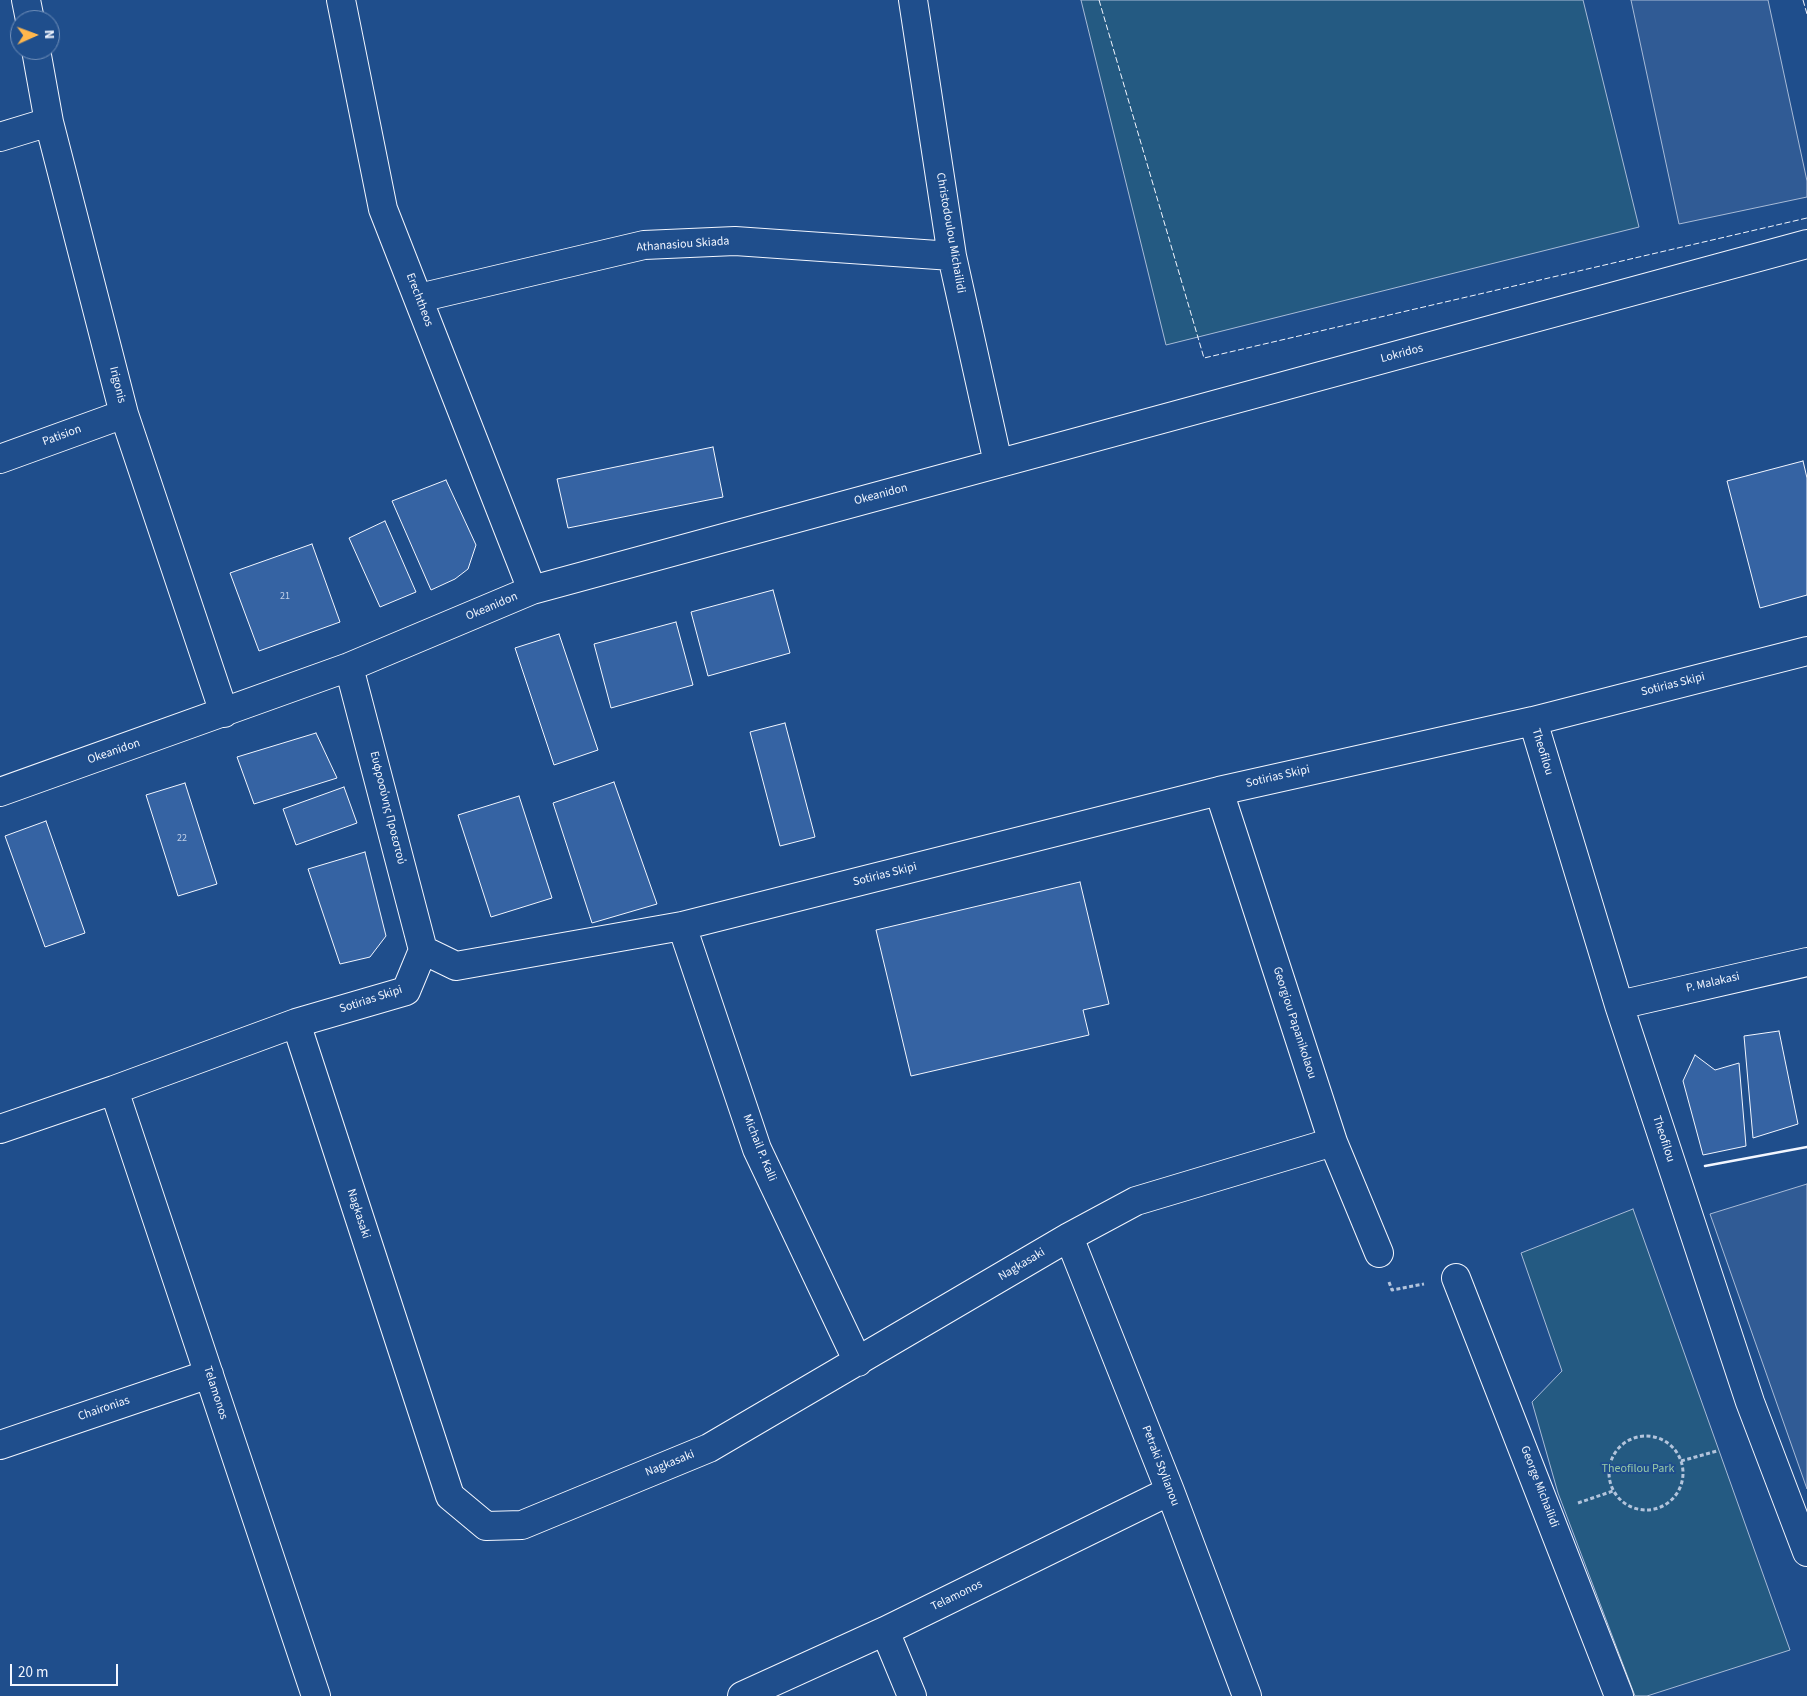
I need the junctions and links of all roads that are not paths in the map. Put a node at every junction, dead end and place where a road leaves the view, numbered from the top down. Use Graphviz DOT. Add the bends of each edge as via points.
graph roads {
  1 [pos="341,0"];
  2 [pos="913,0"];
  3 [pos="38,60"];
  4 [pos="49,122"];
  5 [pos="0,137"];
  6 [pos="1807,244"];
  7 [pos="952,256"];
  8 [pos="418,298"];
  9 [pos="124,414"];
  10 [pos="0,459"];
  11 [pos="998,463"];
  12 [pos="532,590"];
  13 [pos="1807,651"];
  14 [pos="349,667"];
  15 [pos="224,713"];
  16 [pos="1533,721"];
  17 [pos="1219,791"];
  18 [pos="0,792"];
  19 [pos="682,926"];
  20 [pos="423,950"];
  21 [pos="1807,962"];
  22 [pos="1619,1005"];
  23 [pos="296,1023"];
  24 [pos="114,1090"];
  25 [pos="0,1129"];
  26 [pos="1333,1142"];
  27 [pos="1069,1237"];
  28 [pos="1379,1253"];
  29 [pos="1456,1278"];
  30 [pos="858,1362"];
  31 [pos="209,1374"];
  32 [pos="0,1445"];
  33 [pos="1170,1491"];
  34 [pos="1807,1552"];
  35 [pos="885,1631"];
  36 [pos="316,1696"];
  37 [pos="742,1696"];
  38 [pos="912,1696"];
  39 [pos="1247,1696"];
  40 [pos="1619,1696"];
  1 -- 8 [label="street, Erechtheos" via="383,209"];
  2 -- 7 [label="street, Christodoulou Michailidi"];
  3 -- 4 [label="street, Irigonis"];
  4 -- 5 [label="street"];
  4 -- 9 [label="street, Irigonis"];
  6 -- 11 [label="street, Lokridos"];
  7 -- 8 [label="street, Athanasiou Skiada" via="735,241 644,245"];
  7 -- 11 [label="street, Christodoulou Michailidi"];
  8 -- 12 [label="street, Erechtheos"];
  9 -- 10 [label="street, Patision"];
  9 -- 15 [label="street, Irigonis"];
  11 -- 12 [label="street, Okeanidon"];
  12 -- 14 [label="street, Okeanidon"];
  13 -- 16 [label="street, Sotirias Skipi"];
  14 -- 15 [label="street, Okeanidon"];
  14 -- 20 [label="street, Ευφροσύνης Προεστού"];
  15 -- 18 [label="street, Okeanidon"];
  16 -- 17 [label="street, Sotirias Skipi"];
  16 -- 22 [label="street, Theofilou"];
  17 -- 19 [label="street, Sotirias Skipi"];
  17 -- 26 [label="street, Georgiou Papanikolaou"];
  19 -- 20 [label="street, Sotirias Skipi" via="456,966"];
  19 -- 30 [label="street, Michail P. Kalli" via="757,1149"];
  20 -- 23 [label="street, Sotirias Skipi" via="406,991"];
  21 -- 22 [label="street, P. Malakasi"];
  22 -- 34 [label="street, Theofilou" via="1750,1402"];
  23 -- 24 [label="street, Sotirias Skipi"];
  23 -- 30 [label="street, Nagkasaki" via="450,1496 486,1526 522,1525 709,1448"];
  24 -- 25 [label="street, Sotirias Skipi"];
  24 -- 31 [label="street, Telamonos"];
  26 -- 27 [label="street, Nagkasaki" via="1136,1201"];
  26 -- 28 [label="street, Georgiou Papanikolaou"];
  27 -- 30 [label="street, Nagkasaki"];
  27 -- 33 [label="street, Petraki Stylianou"];
  29 -- 40 [label="street, George Michailidi"];
  31 -- 32 [label="street, Chaironias"];
  31 -- 36 [label="street, Telamonos"];
  33 -- 35 [label="street, Telamonos"];
  33 -- 39 [label="street, Petraki Stylianou"];
  35 -- 37 [label="street, Telamonos"];
  35 -- 38 [label="street"];
}
